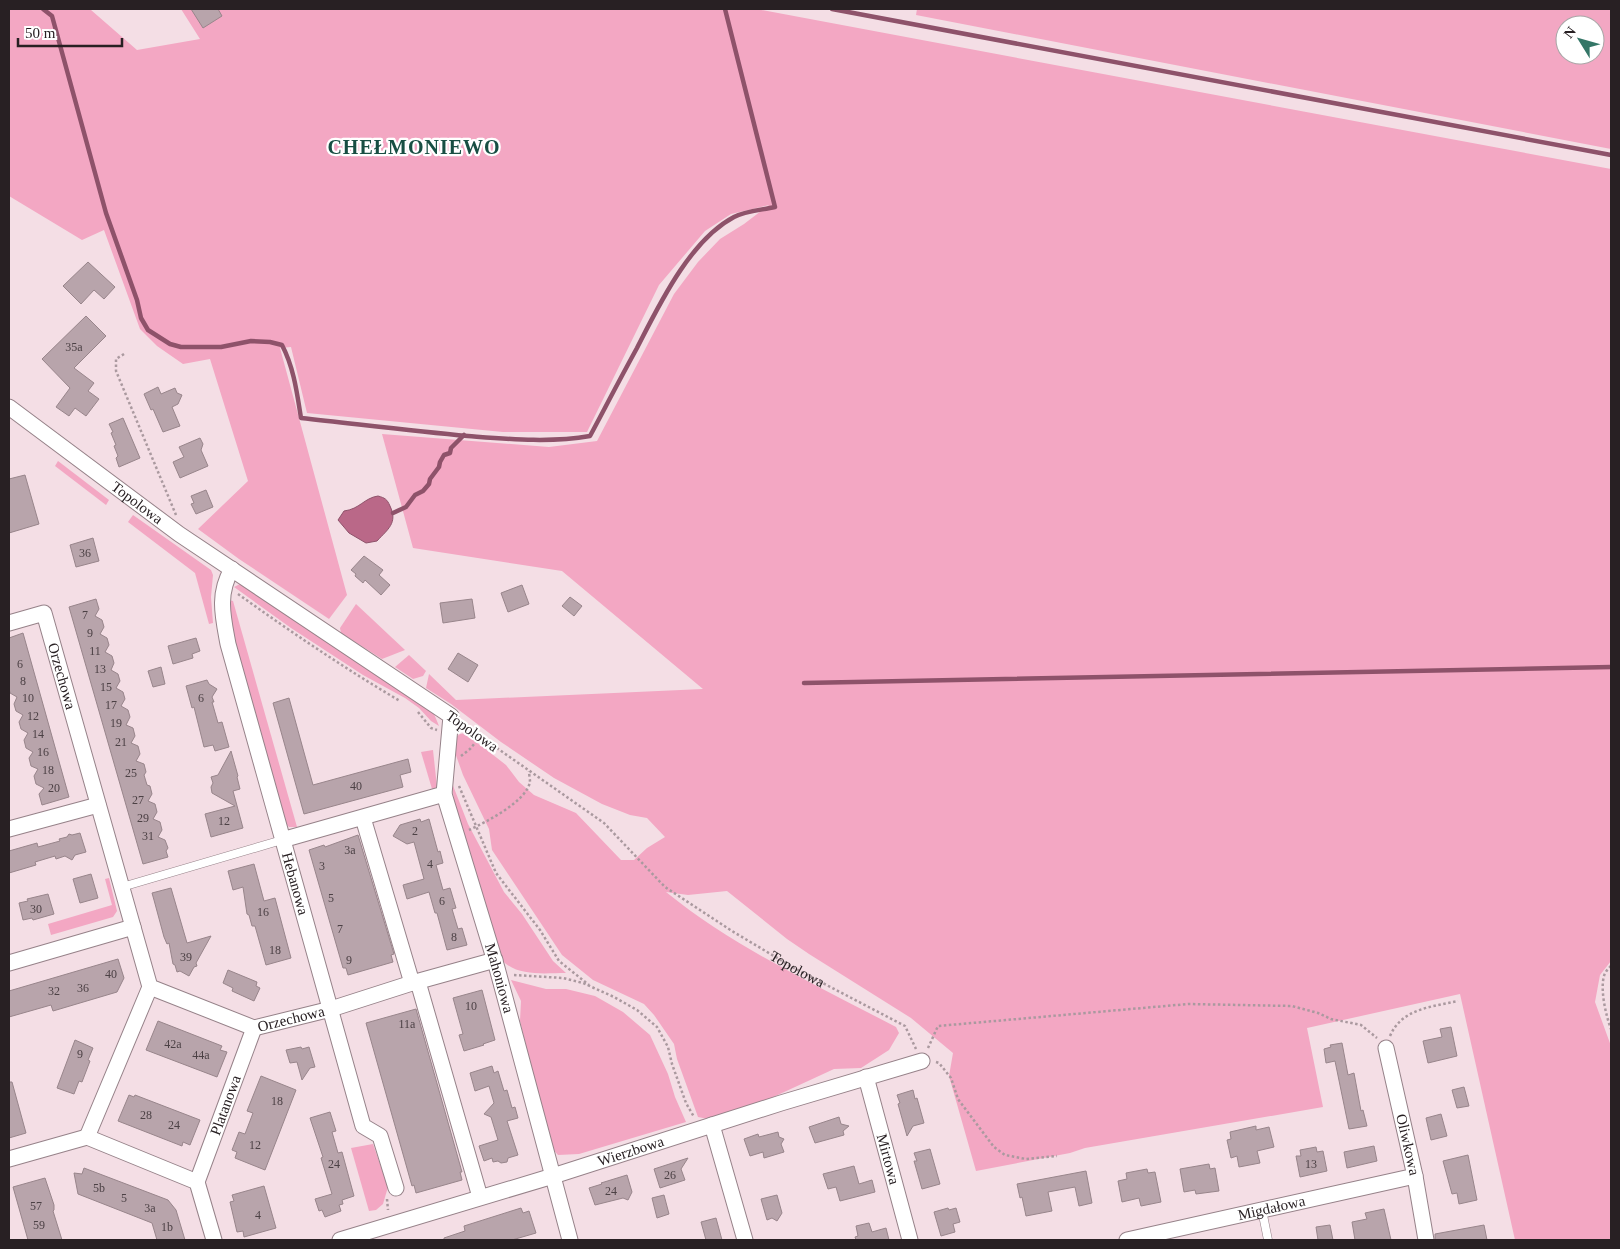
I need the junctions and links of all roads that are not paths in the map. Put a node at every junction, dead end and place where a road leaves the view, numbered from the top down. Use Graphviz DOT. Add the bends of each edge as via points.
graph roads {
  1 [pos="9,406"];
  2 [pos="232,569"];
  3 [pos="9,623"];
  4 [pos="451,716"];
  5 [pos="444,794"];
  6 [pos="98,805"];
  7 [pos="363,818"];
  8 [pos="9,829"];
  9 [pos="282,840"];
  10 [pos="122,887"];
  11 [pos="133,927"];
  12 [pos="9,964"];
  13 [pos="496,964"];
  14 [pos="415,983"];
  15 [pos="150,987"];
  16 [pos="331,1009"];
  17 [pos="254,1028"];
  18 [pos="1386,1048"];
  19 [pos="922,1061"];
  20 [pos="866,1077"];
  21 [pos="705,1127"];
  22 [pos="87,1136"];
  23 [pos="9,1159"];
  24 [pos="552,1176"];
  25 [pos="1415,1176"];
  26 [pos="197,1182"];
  27 [pos="396,1188"];
  28 [pos="480,1197"];
  29 [pos="1262,1210"];
  30 [pos="214,1240"];
  31 [pos="340,1240"];
  32 [pos="570,1240"];
  33 [pos="745,1240"];
  34 [pos="910,1240"];
  35 [pos="1127,1240"];
  36 [pos="1268,1240"];
  37 [pos="1426,1240"];
  1 -- 2 [label="street, Topolowa" via="179,534"];
  2 -- 4 [label="street, Topolowa"];
  2 -- 9 [label="street, Hebanowa" via="224,585 222,609 228,644"];
  3 -- 6 [label="street, Orzechowa" via="44,613"];
  4 -- 5 [label="street, Mahoniowa"];
  5 -- 7 [label="street"];
  5 -- 13 [label="street, Mahoniowa"];
  6 -- 8 [label="street"];
  6 -- 10 [label="street, Orzechowa"];
  7 -- 9 [label="street"];
  7 -- 14 [label="street"];
  9 -- 10 [label="lane"];
  9 -- 16 [label="street, Hebanowa"];
  10 -- 11 [label="street, Orzechowa"];
  11 -- 12 [label="street"];
  11 -- 15 [label="street, Orzechowa"];
  13 -- 14 [label="street, Orzechowa"];
  13 -- 24 [label="street, Mahoniowa"];
  14 -- 16 [label="street, Orzechowa"];
  14 -- 28 [label="street"];
  15 -- 17 [label="street, Orzechowa"];
  15 -- 22 [label="street"];
  16 -- 17 [label="street, Orzechowa"];
  16 -- 27 [label="street, Hebanowa" via="363,1126 380,1136"];
  17 -- 26 [label="street, Platanowa"];
  18 -- 25 [label="street, Oliwkowa"];
  19 -- 20 [label="street, Wierzbowa"];
  20 -- 21 [label="street, Wierzbowa"];
  20 -- 34 [label="street, Mirtowa"];
  21 -- 24 [label="street, Wierzbowa"];
  21 -- 33 [label="street"];
  22 -- 23 [label="street"];
  22 -- 26 [label="street"];
  24 -- 28 [label="street, Wierzbowa"];
  24 -- 32 [label="street, Mahoniowa"];
  25 -- 29 [label="street, Migdałowa"];
  25 -- 37 [label="street, Oliwkowa"];
  26 -- 30 [label="street"];
  28 -- 31 [label="street, Wierzbowa"];
  29 -- 35 [label="street, Migdałowa"];
  29 -- 36 [label="lane"];
}
